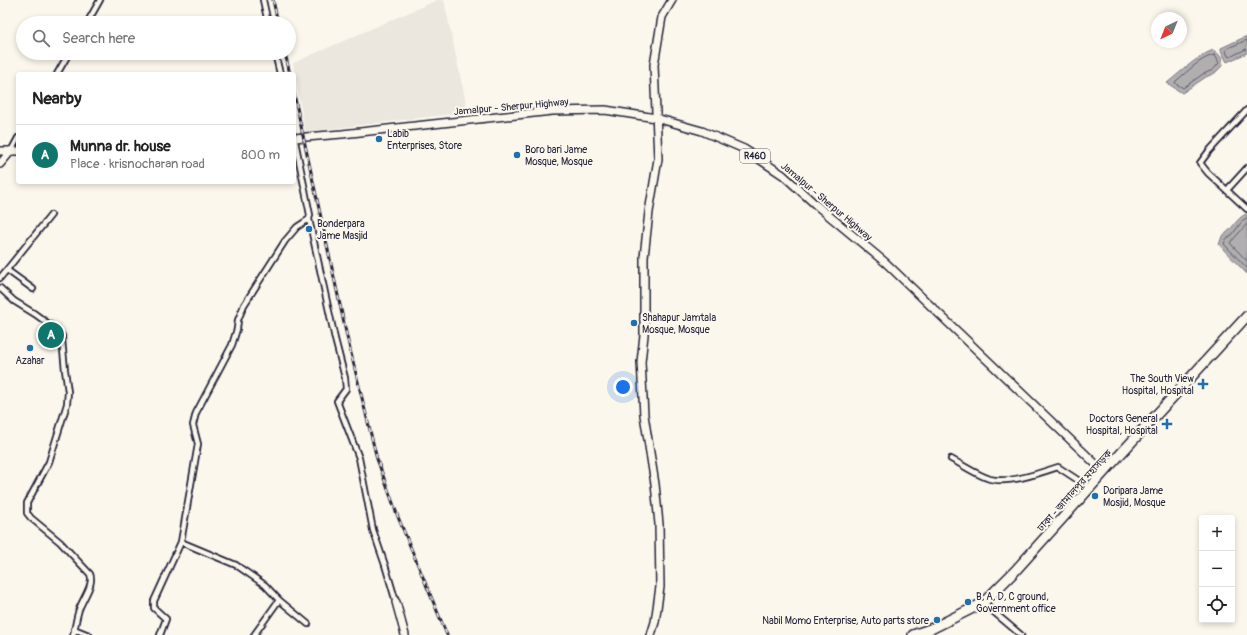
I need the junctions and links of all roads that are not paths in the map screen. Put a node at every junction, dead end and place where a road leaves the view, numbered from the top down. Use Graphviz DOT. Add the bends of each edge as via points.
graph roads {
  1 [pos="100,0"];
  2 [pos="263,0"];
  3 [pos="672,0"];
  4 [pos="91,16"];
  5 [pos="266,16"];
  6 [pos="65,60"];
  7 [pos="277,60"];
  8 [pos="58,72"];
  9 [pos="280,72"];
  10 [pos="1247,110"];
  11 [pos="656,118"];
  12 [pos="296,138"];
  13 [pos="296,148"];
  14 [pos="0,151"];
  15 [pos="14,151"];
  16 [pos="0,164"];
  17 [pos="1247,168"];
  18 [pos="1227,190"];
  19 [pos="1247,209"];
  20 [pos="51,215"];
  21 [pos="309,219"];
  22 [pos="7,270"];
  23 [pos="0,278"];
  24 [pos="0,288"];
  25 [pos="33,289"];
  26 [pos="1247,316"];
  27 [pos="951,458"];
  28 [pos="1104,472"];
  29 [pos="1090,488"];
  30 [pos="181,542"];
  31 [pos="279,600"];
  32 [pos="396,602"];
  33 [pos="983,603"];
  34 [pos="308,624"];
  35 [pos="74,629"];
  36 [pos="73,635"];
  37 [pos="89,635"];
  38 [pos="160,635"];
  39 [pos="254,635"];
  40 [pos="405,635"];
  41 [pos="651,635"];
  42 [pos="913,635"];
  43 [pos="1021,635"];
  1 -- 4 [label="street"];
  2 -- 5 [label="street"];
  3 -- 11 [label="main road" via="662,17 654,65"];
  6 -- 8 [label="street"];
  7 -- 9 [label="street"];
  10 -- 18 [label="street" via="1200,163"];
  11 -- 12 [label="main road, Jamalpur - Sherpur Highway / R460" via="605,110 552,111"];
  11 -- 28 [label="main road, Jamalpur - Sherpur Highway / R460" via="702,131 744,149 783,175 886,263"];
  11 -- 41 [label="main road" via="658,159 644,257 644,335 641,362 644,415 659,524 660,587"];
  13 -- 21 [label="street"];
  14 -- 15 [label="main road"];
  15 -- 16 [label="main road"];
  17 -- 18 [label="street"];
  18 -- 19 [label="street"];
  20 -- 22 [label="street"];
  21 -- 30 [label="street" via="297,227 285,241 244,305 232,345 196,413 193,425 198,444"];
  21 -- 32 [label="street" via="345,378 346,389 337,401 359,458 373,530"];
  22 -- 23 [label="street"];
  22 -- 25 [label="street"];
  24 -- 35 [label="street" via="14,302 35,314 62,336 67,404 49,462 27,503 27,513 60,542 92,578"];
  26 -- 28 [label="highway, ঢাকা - জামালপুর মহাসড়ক"];
  27 -- 29 [label="street" via="991,479 1018,479 1058,467"];
  28 -- 29 [label="highway, ঢাকা - জামালপুর মহাসড়ক"];
  29 -- 33 [label="highway, ঢাকা - জামালপুর মহাসড়ক"];
  30 -- 31 [label="street" via="236,565 265,585"];
  30 -- 38 [label="street" via="154,601 154,608 166,619"];
  31 -- 34 [label="street"];
  31 -- 39 [label="street"];
  32 -- 40 [label="main road"];
  33 -- 42 [label="highway, ঢাকা - জামালপুর মহাসড়ক"];
  33 -- 43 [label="street"];
  35 -- 36 [label="street"];
  35 -- 37 [label="street"];
}
